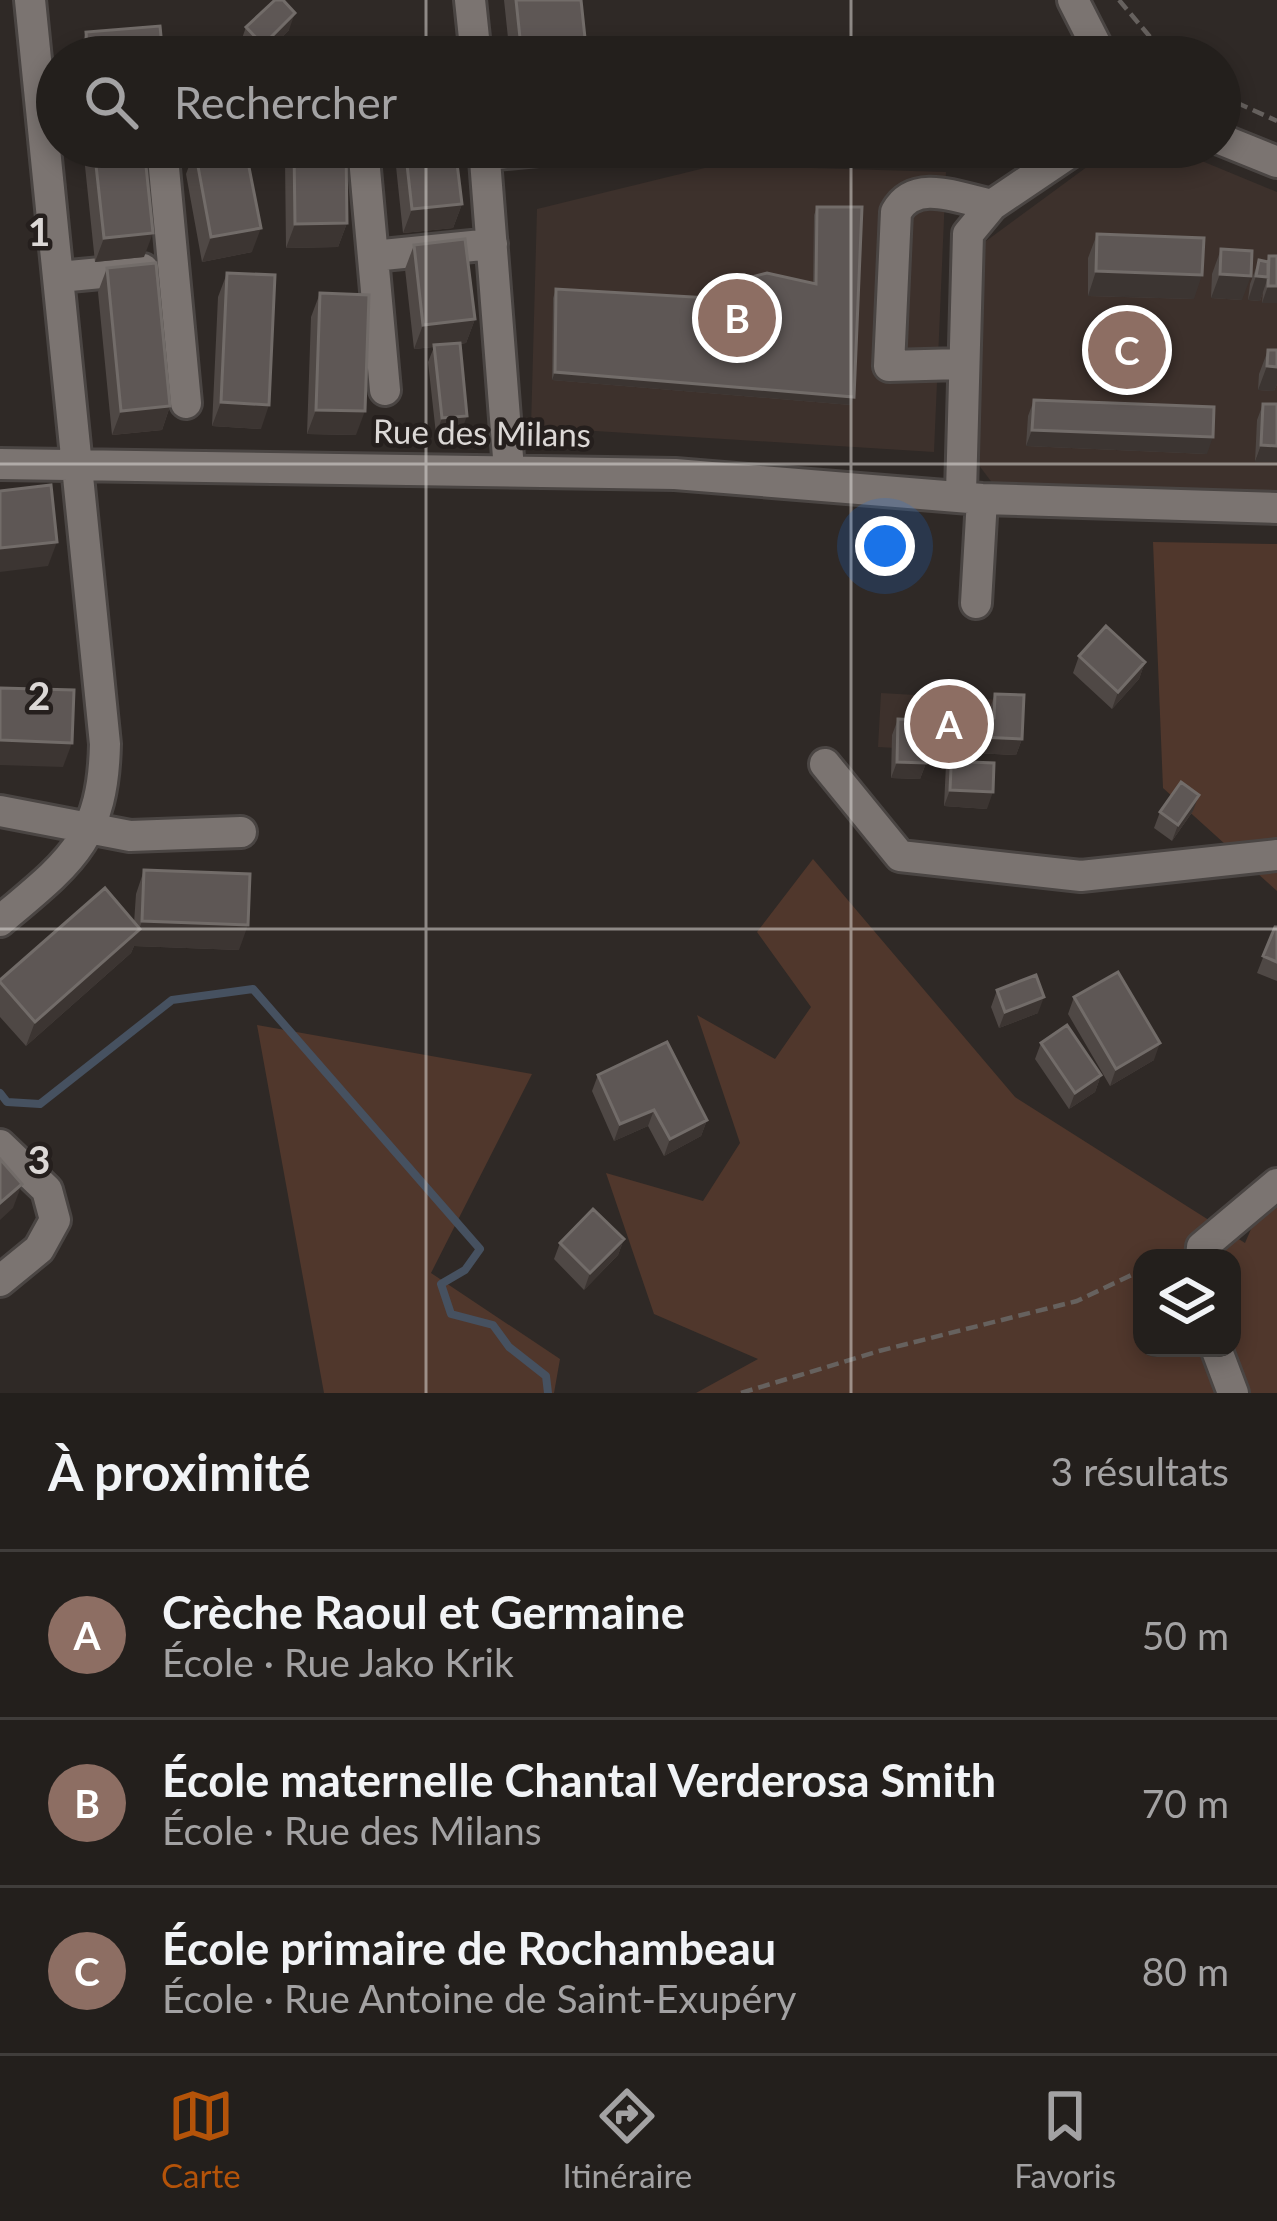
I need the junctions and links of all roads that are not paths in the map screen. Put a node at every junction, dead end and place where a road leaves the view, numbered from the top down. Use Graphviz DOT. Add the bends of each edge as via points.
graph roads {
  1 [pos="30,0"];
  2 [pos="470,0"];
  3 [pos="1073,0"];
  4 [pos="474,36"];
  5 [pos="1091,36"];
  6 [pos="36,58"];
  7 [pos="1241,147"];
  8 [pos="1277,162"];
  9 [pos="48,168"];
  10 [pos="163,168"];
  11 [pos="365,168"];
  12 [pos="485,168"];
  13 [pos="1047,168"];
  14 [pos="992,205"];
  15 [pos="492,244"];
  16 [pos="373,256"];
  17 [pos="173,266"];
  18 [pos="59,278"];
  19 [pos="962,364"];
  20 [pos="386,390"];
  21 [pos="186,403"];
  22 [pos="0,464"];
  23 [pos="76,465"];
  24 [pos="509,470"];
  25 [pos="972,496"];
  26 [pos="1277,508"];
  27 [pos="976,603"];
  28 [pos="825,764"];
  29 [pos="0,811"];
  30 [pos="92,832"];
  31 [pos="241,832"];
  32 [pos="1277,855"];
  33 [pos="0,921"];
  34 [pos="0,1145"];
  35 [pos="1277,1184"];
  36 [pos="1204,1249"];
  37 [pos="0,1281"];
  38 [pos="1219,1357"];
  39 [pos="1232,1393"];
  1 -- 6 [label="street"];
  2 -- 4 [label="street"];
  3 -- 5 [label="street"];
  7 -- 8 [label="street"];
  9 -- 18 [label="street"];
  10 -- 17 [label="street"];
  11 -- 16 [label="street"];
  12 -- 15 [label="street"];
  13 -- 14 [label="street"];
  14 -- 19 [label="street" via="968,234"];
  14 -- 19 [label="street" via="928,191 896,212 889,366"];
  15 -- 16 [label="street"];
  15 -- 24 [label="street"];
  16 -- 20 [label="street"];
  17 -- 18 [label="street"];
  17 -- 21 [label="street"];
  18 -- 23 [label="street"];
  19 -- 25 [label="street"];
  22 -- 23 [label="street, Rue des Milans"];
  23 -- 24 [label="street, Rue des Milans"];
  23 -- 30 [label="street" via="105,744 104,793"];
  24 -- 25 [label="street, Rue des Milans"];
  25 -- 26 [label="street, Rue des Milans"];
  25 -- 27 [label="street"];
  28 -- 32 [label="street" via="900,856 1081,876"];
  29 -- 30 [label="street"];
  30 -- 31 [label="street"];
  30 -- 33 [label="street" via="66,866"];
  34 -- 37 [label="street" via="47,1190 55,1220 39,1249"];
  35 -- 36 [label="street"];
  38 -- 39 [label="street"];
}
